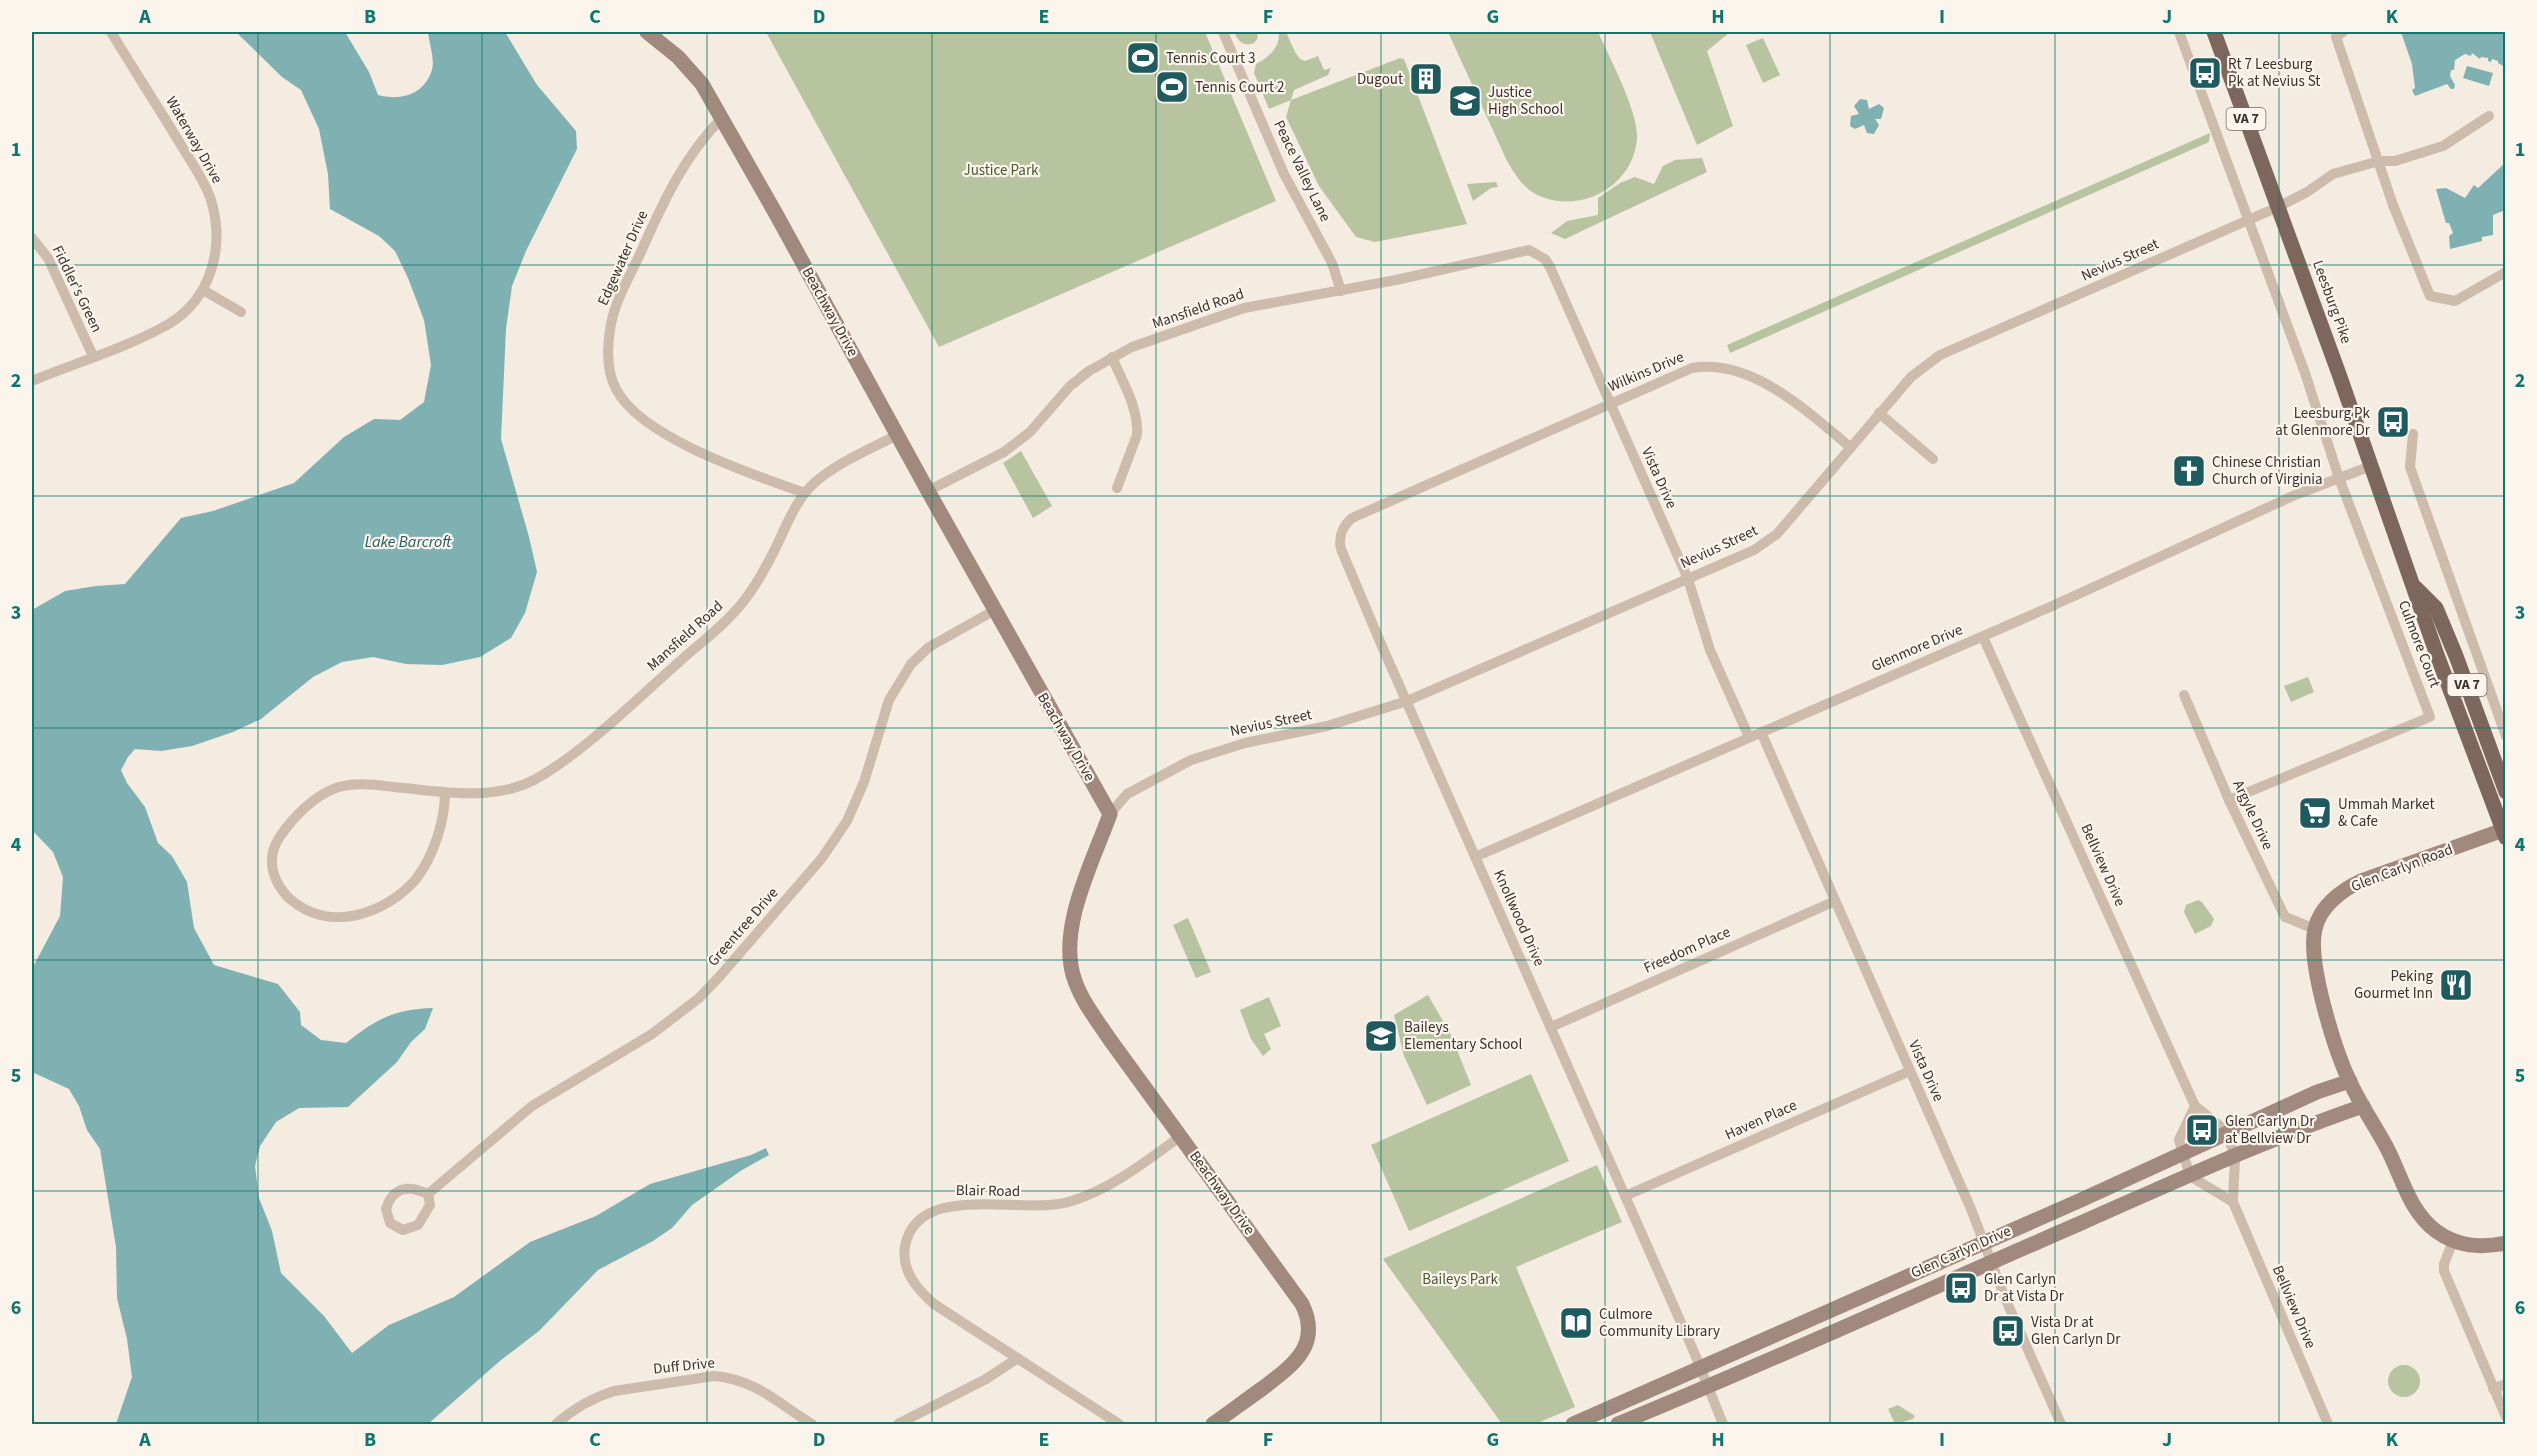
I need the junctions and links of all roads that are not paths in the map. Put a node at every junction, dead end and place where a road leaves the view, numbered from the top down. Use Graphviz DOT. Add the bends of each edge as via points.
graph roads {
  1 [pos="111,32"];
  2 [pos="647,32"];
  3 [pos="1223,32"];
  4 [pos="2179,32"];
  5 [pos="2214,32"];
  6 [pos="2343,32"];
  7 [pos="2489,116"];
  8 [pos="722,118"];
  9 [pos="2379,161"];
  10 [pos="2278,207"];
  11 [pos="2249,220"];
  12 [pos="32,238"];
  13 [pos="1521,250"];
  14 [pos="2505,272"];
  15 [pos="203,290"];
  16 [pos="1341,291"];
  17 [pos="241,312"];
  18 [pos="93,356"];
  19 [pos="1112,357"];
  20 [pos="32,381"];
  21 [pos="1610,404"];
  22 [pos="1879,413"];
  23 [pos="2413,434"];
  24 [pos="897,435"];
  25 [pos="1850,447"];
  26 [pos="1933,459"];
  27 [pos="2371,466"];
  28 [pos="1444,477"];
  29 [pos="2339,478"];
  30 [pos="1117,488"];
  31 [pos="928,491"];
  32 [pos="805,493"];
  33 [pos="1688,579"];
  34 [pos="2414,586"];
  35 [pos="995,610"];
  36 [pos="1983,637"];
  37 [pos="2184,695"];
  38 [pos="1407,700"];
  39 [pos="1761,732"];
  40 [pos="2505,736"];
  41 [pos="1749,737"];
  42 [pos="445,792"];
  43 [pos="2505,792"];
  44 [pos="2229,800"];
  45 [pos="1110,814"];
  46 [pos="2505,833"];
  47 [pos="1476,857"];
  48 [pos="1835,901"];
  49 [pos="2315,929"];
  50 [pos="1551,1027"];
  51 [pos="1910,1071"];
  52 [pos="2350,1081"];
  53 [pos="2195,1106"];
  54 [pos="2363,1106"];
  55 [pos="2227,1132"];
  56 [pos="1180,1136"];
  57 [pos="2182,1153"];
  58 [pos="2235,1158"];
  59 [pos="2190,1176"];
  60 [pos="428,1194"];
  61 [pos="1625,1197"];
  62 [pos="2233,1202"];
  63 [pos="1983,1241"];
  64 [pos="2453,1241"];
  65 [pos="2505,1243"];
  66 [pos="1992,1262"];
  67 [pos="1018,1359"];
  68 [pos="1701,1367"];
  69 [pos="2505,1384"];
  70 [pos="1708,1388"];
  71 [pos="2493,1389"];
  72 [pos="2505,1417"];
  73 [pos="556,1425"];
  74 [pos="812,1425"];
  75 [pos="898,1425"];
  76 [pos="1119,1425"];
  77 [pos="1213,1425"];
  78 [pos="1573,1425"];
  79 [pos="1618,1425"];
  80 [pos="1724,1425"];
  81 [pos="2061,1425"];
  82 [pos="2328,1425"];
  1 -- 15 [label="street, Waterway Drive" via="209,195 216,254"];
  2 -- 8 [label="street, Beachway Drive" via="692,71"];
  3 -- 16 [label="street, Peace Valley Lane" via="1284,174 1332,263"];
  4 -- 11 [label="street"];
  5 -- 10 [label="main road, Leesburg Pike / VA 7"];
  6 -- 9 [label="street" via="2336,37"];
  7 -- 9 [label="street, Nevius Street" via="2443,146 2395,161"];
  8 -- 24 [label="street, Beachway Drive"];
  8 -- 32 [label="street, Edgewater Drive" via="684,164 625,287 610,328 611,374 623,400 653,427 758,477"];
  9 -- 10 [label="street, Nevius Street" via="2333,174"];
  9 -- 14 [label="street" via="2430,296 2455,300"];
  10 -- 11 [label="street, Nevius Street"];
  10 -- 27 [label="main road, Leesburg Pike / VA 7"];
  11 -- 22 [label="street, Nevius Street" via="1940,355 1911,376"];
  11 -- 29 [label="street"];
  12 -- 18 [label="street, Fiddler's Green" via="48,258"];
  13 -- 16 [label="street, Mansfield Road"];
  13 -- 21 [label="street, Vista Drive" via="1537,252 1550,267"];
  15 -- 17 [label="street"];
  15 -- 18 [label="street, Waterway Drive" via="167,324"];
  16 -- 19 [label="street, Mansfield Road" via="1244,308"];
  18 -- 20 [label="street, Waterway Drive"];
  19 -- 30 [label="street" via="1138,426"];
  19 -- 31 [label="street, Mansfield Road" via="1070,386 1020,440"];
  21 -- 25 [label="street, Wilkins Drive" via="1692,368 1719,367 1739,372 1788,396"];
  21 -- 28 [label="street, Wilkins Drive"];
  21 -- 33 [label="street, Vista Drive"];
  22 -- 25 [label="street, Nevius Street"];
  22 -- 26 [label="street"];
  23 -- 40 [label="street" via="2410,467"];
  24 -- 31 [label="street, Beachway Drive"];
  24 -- 32 [label="street, Mansfield Road" via="823,476"];
  25 -- 33 [label="street, Nevius Street" via="1777,534 1754,550"];
  27 -- 29 [label="street, Glenmore Drive"];
  27 -- 34 [label="main road, Leesburg Pike / VA 7"];
  28 -- 38 [label="street, Knollwood Drive" via="1352,518 1340,535 1341,549"];
  29 -- 36 [label="street, Glenmore Drive"];
  29 -- 44 [label="street, Culmore Court" via="2430,717"];
  31 -- 35 [label="street, Beachway Drive"];
  32 -- 42 [label="street, Mansfield Road" via="740,606 569,757 530,782 473,794"];
  33 -- 38 [label="street, Nevius Street"];
  33 -- 41 [label="street, Vista Drive" via="1710,650"];
  34 -- 43 [label="main road, Leesburg Pike / VA 7" via="2436,608"];
  34 -- 46 [label="main road, Leesburg Pike / VA 7"];
  35 -- 45 [label="street, Beachway Drive"];
  35 -- 60 [label="street, Greentree Drive" via="929,647 911,664 889,700 864,782 847,821 822,858 699,998 652,1034 532,1106"];
  36 -- 39 [label="street, Glenmore Drive"];
  36 -- 53 [label="street, Bellview Drive"];
  37 -- 44 [label="street, Argyle Drive"];
  38 -- 45 [label="street, Nevius Street" via="1327,726 1191,760 1127,794"];
  38 -- 47 [label="street, Knollwood Drive"];
  39 -- 41 [label="street, Glenmore Drive"];
  39 -- 48 [label="street, Vista Drive"];
  41 -- 47 [label="street, Glenmore Drive"];
  42 -- 42 [label="street, Mansfield Road" via="365,784 342,786 322,794 298,813 274,849 271,863 284,893 299,907 320,916 345,917 373,911 398,897 417,877 438,832 445,812"];
  44 -- 49 [label="street, Argyle Drive" via="2285,917"];
  45 -- 56 [label="street, Beachway Drive" via="1075,912 1071,967 1089,1009"];
  46 -- 49 [label="street, Glen Carlyn Road" via="2361,880 2334,898"];
  47 -- 50 [label="street, Knollwood Drive"];
  48 -- 50 [label="street, Freedom Place"];
  48 -- 51 [label="street, Vista Drive"];
  49 -- 52 [label="street" via="2315,972"];
  50 -- 61 [label="street, Knollwood Drive"];
  51 -- 61 [label="street, Haven Place"];
  51 -- 63 [label="street, Vista Drive"];
  52 -- 54 [label="street"];
  52 -- 55 [label="street, Glen Carlyn Drive"];
  53 -- 55 [label="street, Bellview Drive"];
  53 -- 57 [label="street" via="2180,1140"];
  54 -- 58 [label="street, Glen Carlyn Drive" via="2313,1123"];
  54 -- 64 [label="street" via="2417,1212"];
  55 -- 57 [label="street, Glen Carlyn Drive"];
  55 -- 58 [label="street, Bellview Drive"];
  56 -- 67 [label="street, Blair Road" via="1107,1187 1071,1202 1038,1207 953,1205 928,1214 910,1232 904,1259 922,1293"];
  56 -- 77 [label="street, Beachway Drive" via="1302,1304 1308,1324 1305,1346 1292,1366"];
  57 -- 59 [label="street"];
  57 -- 63 [label="street, Glen Carlyn Drive"];
  58 -- 59 [label="street, Glen Carlyn Drive"];
  58 -- 62 [label="street, Bellview Drive"];
  59 -- 62 [label="street"];
  59 -- 66 [label="street, Glen Carlyn Drive"];
  60 -- 60 [label="street" via="414,1188 398,1191 386,1209 390,1223 403,1230 418,1225 429,1205"];
  61 -- 68 [label="street, Knollwood Drive"];
  62 -- 82 [label="street, Bellview Drive"];
  63 -- 66 [label="street, Vista Drive"];
  63 -- 68 [label="street, Glen Carlyn Drive"];
  64 -- 65 [label="street" via="2479,1246"];
  64 -- 71 [label="street" via="2444,1271"];
  66 -- 70 [label="street, Glen Carlyn Drive"];
  66 -- 81 [label="street, Vista Drive"];
  67 -- 75 [label="street"];
  67 -- 76 [label="street, Blair Road"];
  68 -- 70 [label="street, Knollwood Drive"];
  68 -- 78 [label="street, Glen Carlyn Drive"];
  69 -- 71 [label="street"];
  70 -- 79 [label="street, Glen Carlyn Drive"];
  70 -- 80 [label="street, Knollwood Drive"];
  71 -- 72 [label="street"];
  73 -- 74 [label="street, Duff Drive" via="583,1405 614,1390 714,1376 754,1385"];
}
